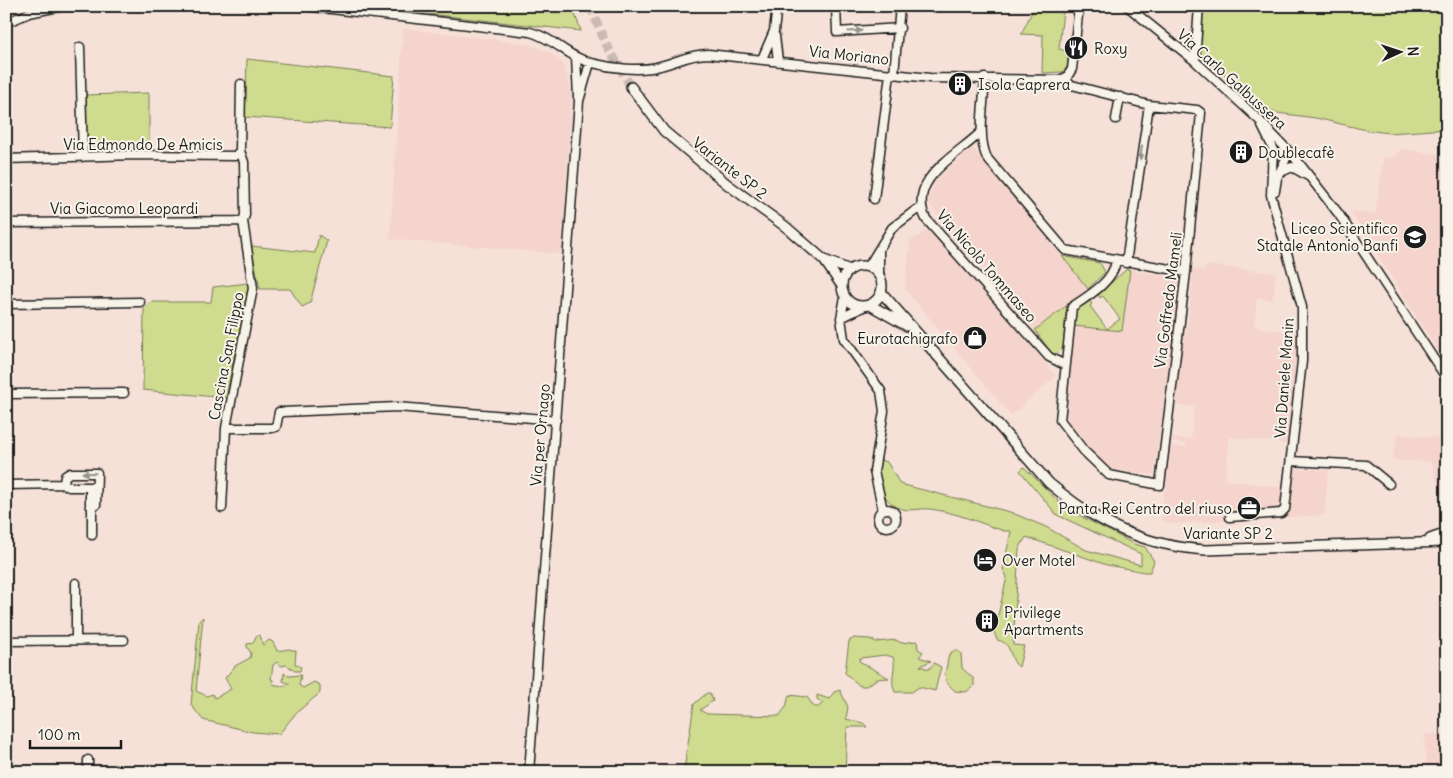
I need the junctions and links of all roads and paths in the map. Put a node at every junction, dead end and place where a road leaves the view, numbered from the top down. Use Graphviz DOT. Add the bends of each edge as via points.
graph roads {
  1 [pos="63,6"];
  2 [pos="305,6"];
  3 [pos="777,6"];
  4 [pos="836,6"];
  5 [pos="900,6"];
  6 [pos="1079,6"];
  7 [pos="1126,6"];
  8 [pos="1199,6"];
  9 [pos="6,23"];
  10 [pos="900,28"];
  11 [pos="774,31"];
  12 [pos="80,48"];
  13 [pos="573,55"];
  14 [pos="762,60"];
  15 [pos="778,61"];
  16 [pos="1195,61"];
  17 [pos="590,63"];
  18 [pos="892,74"];
  19 [pos="1067,77"];
  20 [pos="983,78"];
  21 [pos="241,84"];
  22 [pos="631,87"];
  23 [pos="1120,97"];
  24 [pos="579,101"];
  25 [pos="1148,105"];
  26 [pos="1116,119"];
  27 [pos="1259,120"];
  28 [pos="981,132"];
  29 [pos="240,152"];
  30 [pos="1289,152"];
  31 [pos="82,157"];
  32 [pos="6,158"];
  33 [pos="1275,172"];
  34 [pos="1312,178"];
  35 [pos="874,198"];
  36 [pos="922,210"];
  37 [pos="243,221"];
  38 [pos="6,223"];
  39 [pos="880,251"];
  40 [pos="824,260"];
  41 [pos="1116,261"];
  42 [pos="1126,263"];
  43 [pos="868,266"];
  44 [pos="850,270"];
  45 [pos="1186,272"];
  46 [pos="879,274"];
  47 [pos="842,286"];
  48 [pos="882,293"];
  49 [pos="845,297"];
  50 [pos="140,302"];
  51 [pos="6,304"];
  52 [pos="866,306"];
  53 [pos="841,318"];
  54 [pos="914,330"];
  55 [pos="1065,365"];
  56 [pos="1447,379"];
  57 [pos="124,393"];
  58 [pos="6,394"];
  59 [pos="556,420"];
  60 [pos="226,428"];
  61 [pos="1292,460"];
  62 [pos="64,484"];
  63 [pos="1389,484"];
  64 [pos="6,485"];
  65 [pos="93,487"];
  66 [pos="222,508"];
  67 [pos="883,510"];
  68 [pos="1230,517"];
  69 [pos="1447,533"];
  70 [pos="92,535"];
  71 [pos="1418,541"];
  72 [pos="1447,542"];
  73 [pos="76,583"];
  74 [pos="76,640"];
  75 [pos="124,640"];
  76 [pos="6,641"];
  77 [pos="88,760"];
  78 [pos="88,772"];
  79 [pos="529,772"];
  1 -- 9 [label="street" via="29,13"];
  2 -- 13 [label="street, Via Moriano" via="530,32 550,39"];
  3 -- 11 [label="street"];
  4 -- 10 [label="street, one-way" via="837,32"];
  5 -- 10 [label="street"];
  6 -- 19 [label="street" via="1073,64"];
  7 -- 16 [label="street, Via Carlo Galbussera"];
  8 -- 16 [label="street"];
  10 -- 18 [label="street"];
  11 -- 14 [label="street"];
  11 -- 15 [label="street"];
  12 -- 31 [label="street"];
  13 -- 17 [label="street, Via Moriano"];
  13 -- 24 [label="street, Via per Ornago"];
  14 -- 15 [label="street, Via Moriano"];
  14 -- 17 [label="street, Via Moriano" via="705,54 687,56 651,68"];
  15 -- 18 [label="street, Via Moriano"];
  16 -- 27 [label="street, Via Carlo Galbussera"];
  17 -- 24 [label="street, Via per Ornago"];
  18 -- 20 [label="street, Via Moriano"];
  18 -- 35 [label="street"];
  19 -- 20 [label="street, Via Moriano" via="1059,80"];
  19 -- 23 [label="street" via="1068,84"];
  20 -- 28 [label="street"];
  21 -- 29 [label="street, Via Edmondo De Amicis"];
  22 -- 40 [label="main road, Variante SP 2" via="656,122 683,148"];
  23 -- 25 [label="street"];
  23 -- 26 [label="street"];
  24 -- 59 [label="street, Via per Ornago"];
  25 -- 42 [label="street, one-way"];
  25 -- 45 [label="street, Via Goffredo Mameli" via="1198,110 1201,113"];
  27 -- 30 [label="street, Via Carlo Galbussera"];
  27 -- 33 [label="street, Via Daniele Manin" via="1273,148"];
  28 -- 36 [label="street, Via Nicolò Tommaseo" via="930,176 923,190"];
  28 -- 41 [label="street" via="987,158 1065,250"];
  29 -- 31 [label="street, Via Edmondo De Amicis" via="230,157"];
  29 -- 37 [label="street, Cascina San Filippo" via="244,162"];
  30 -- 33 [label="street, Via Daniele Manin"];
  30 -- 34 [label="street, Via Carlo Galbussera"];
  31 -- 32 [label="street, Via Edmondo De Amicis"];
  33 -- 34 [label="street" via="1292,167"];
  33 -- 61 [label="street, Via Daniele Manin" via="1271,192 1302,308 1302,361"];
  34 -- 56 [label="street, Via Carlo Galbussera" via="1348,227"];
  36 -- 39 [label="street" via="892,228"];
  36 -- 55 [label="street, Via Nicolò Tommaseo" via="1049,357"];
  37 -- 38 [label="street, Via Giacomo Leopardi"];
  37 -- 60 [label="street, Cascina San Filippo" via="253,288"];
  39 -- 43 [label="street"];
  39 -- 46 [label="street"];
  40 -- 44 [label="main road, Variante SP 2"];
  40 -- 47 [label="main road, Variante SP 2"];
  41 -- 42 [label="street"];
  41 -- 55 [label="street" via="1115,270 1108,278 1072,307"];
  42 -- 45 [label="street"];
  43 -- 44 [label="main road"];
  43 -- 46 [label="main road"];
  44 -- 47 [label="main road"];
  45 -- 55 [label="street, Via Goffredo Mameli" via="1160,485 1109,475 1084,451 1060,420"];
  46 -- 48 [label="main road" via="883,283"];
  47 -- 49 [label="main road, Variante SP 2"];
  48 -- 52 [label="main road"];
  48 -- 54 [label="main road, Variante SP 2"];
  49 -- 52 [label="main road, Variante SP 2" via="851,303"];
  49 -- 53 [label="street"];
  50 -- 51 [label="street"];
  52 -- 53 [label="street"];
  52 -- 54 [label="main road, Variante SP 2"];
  53 -- 67 [label="street" via="844,339 878,385 884,411 874,471"];
  54 -- 71 [label="main road, Variante SP 2" via="1049,484 1091,516 1122,532 1162,544 1206,550"];
  57 -- 58 [label="street"];
  59 -- 60 [label="street" via="383,407 279,412 276,427"];
  59 -- 79 [label="street, Via per Ornago"];
  60 -- 66 [label="street, Cascina San Filippo"];
  61 -- 63 [label="street, Via Daniele Manin" via="1366,464"];
  61 -- 68 [label="street, Via Daniele Manin" via="1285,509 1281,513"];
  62 -- 64 [label="street"];
  62 -- 65 [label="street"];
  65 -- 62 [label="street, one-way" via="97,473 70,473 65,476"];
  65 -- 70 [label="street" via="90,505"];
  69 -- 71 [label="main road, Variante SP 2"];
  71 -- 72 [label="main road, Variante SP 2"];
  73 -- 74 [label="street"];
  74 -- 75 [label="street"];
  74 -- 76 [label="street"];
  77 -- 78 [label="street"];
}
